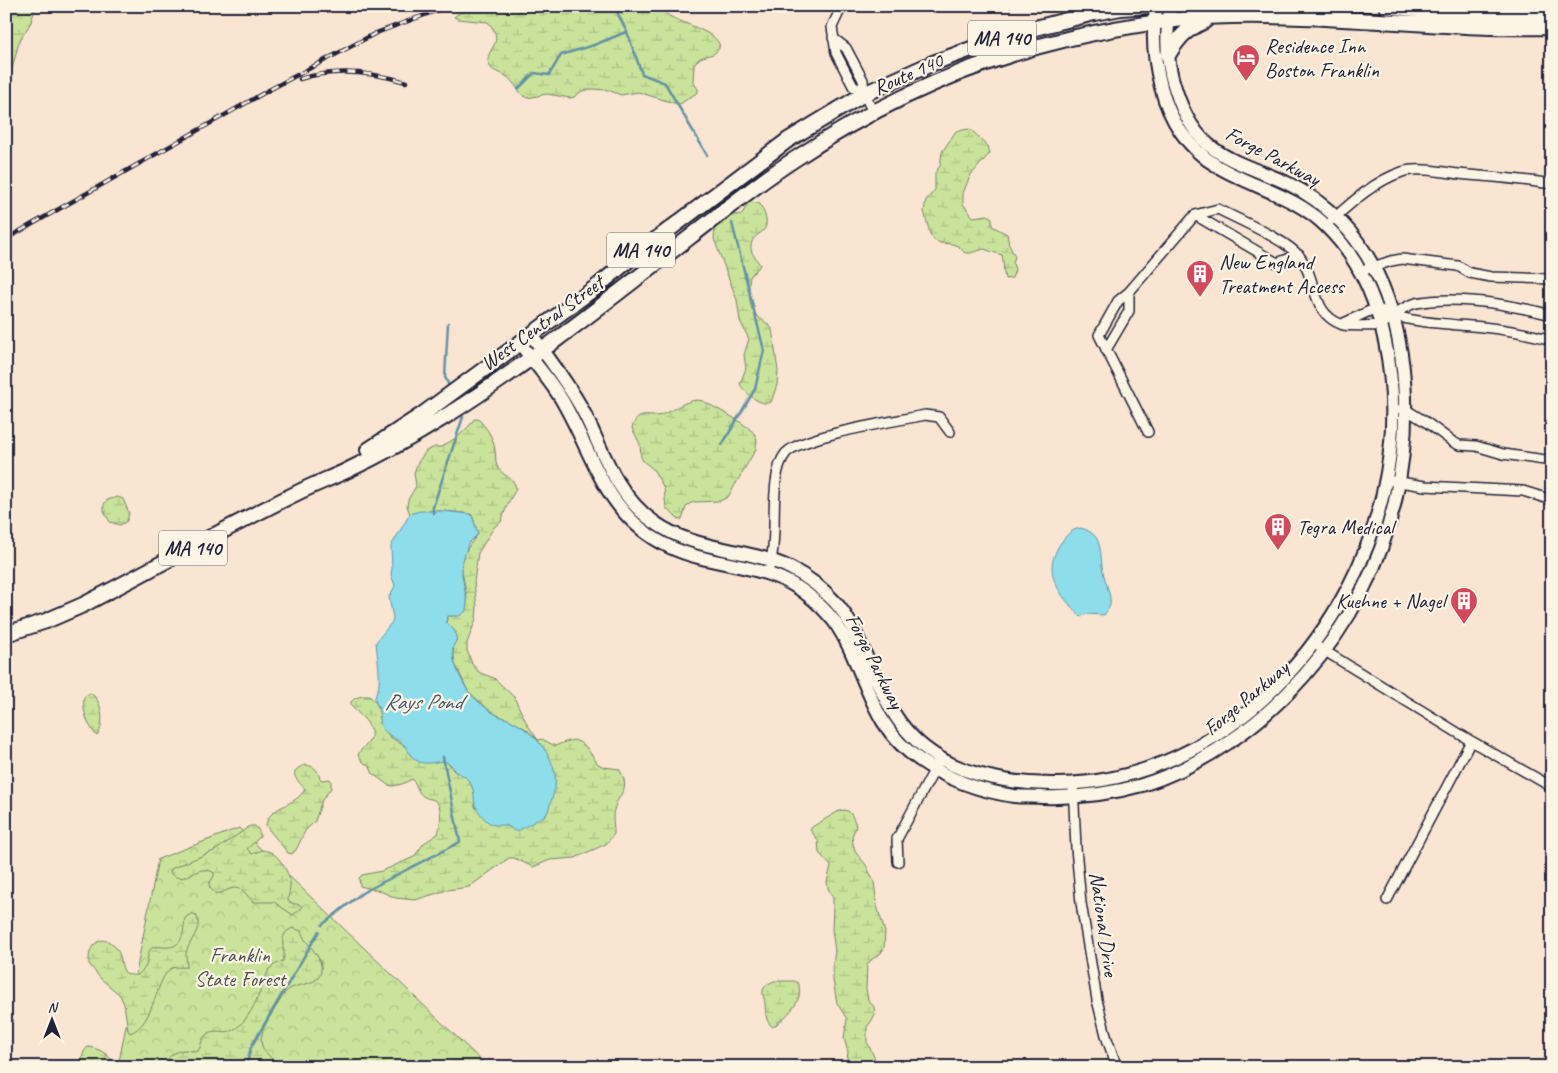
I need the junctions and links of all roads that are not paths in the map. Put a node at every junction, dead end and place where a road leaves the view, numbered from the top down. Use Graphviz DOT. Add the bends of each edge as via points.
graph roads {
  1 [pos="842,6"];
  2 [pos="1147,6"];
  3 [pos="1158,6"];
  4 [pos="1171,6"];
  5 [pos="1386,6"];
  6 [pos="1552,14"];
  7 [pos="1213,17"];
  8 [pos="1161,22"];
  9 [pos="1552,27"];
  10 [pos="1168,55"];
  11 [pos="864,94"];
  12 [pos="873,112"];
  13 [pos="1552,184"];
  14 [pos="1195,215"];
  15 [pos="1330,221"];
  16 [pos="1299,255"];
  17 [pos="1366,269"];
  18 [pos="1552,279"];
  19 [pos="1129,292"];
  20 [pos="1376,308"];
  21 [pos="1552,315"];
  22 [pos="1392,316"];
  23 [pos="1341,324"];
  24 [pos="1381,325"];
  25 [pos="531,334"];
  26 [pos="1552,340"];
  27 [pos="520,343"];
  28 [pos="543,350"];
  29 [pos="1106,350"];
  30 [pos="531,358"];
  31 [pos="1391,408"];
  32 [pos="1405,409"];
  33 [pos="950,432"];
  34 [pos="1148,432"];
  35 [pos="1552,461"];
  36 [pos="1392,481"];
  37 [pos="304,490"];
  38 [pos="1552,500"];
  39 [pos="770,567"];
  40 [pos="6,634"];
  41 [pos="1318,648"];
  42 [pos="1471,741"];
  43 [pos="938,764"];
  44 [pos="1552,787"];
  45 [pos="1074,790"];
  46 [pos="898,862"];
  47 [pos="1387,900"];
  48 [pos="1117,1067"];
  1 -- 11 [label="street" via="832,27 836,52 853,86"];
  2 -- 11 [label="main road, Route 140 / MA 140" via="1094,13 1012,34 933,63"];
  3 -- 8 [label="street, Forge Parkway"];
  4 -- 8 [label="street, Forge Parkway"];
  5 -- 6 [label="main road" via="1440,12"];
  7 -- 8 [label="main road, Route 140 / MA 140"];
  7 -- 9 [label="main road, Route 140 / MA 140" via="1290,16"];
  7 -- 10 [label="main road" via="1182,34"];
  8 -- 10 [label="street, Forge Parkway"];
  8 -- 12 [label="main road, Route 140 / MA 140" via="1070,38 1002,57"];
  8 -- 15 [label="street, Forge Parkway" via="1155,56 1164,98 1176,124 1193,147 1215,165"];
  10 -- 15 [label="street, Forge Parkway" via="1182,108 1205,142 1228,158 1294,186 1316,200"];
  11 -- 12 [label="street"];
  11 -- 25 [label="main road, West Central Street / MA 140" via="781,146"];
  12 -- 28 [label="main road, West Central Street / MA 140" via="793,159"];
  13 -- 15 [label="street" via="1441,172 1402,172 1359,196"];
  14 -- 16 [label="street" via="1218,209 1283,242"];
  14 -- 16 [label="street" via="1277,263"];
  14 -- 19 [label="street"];
  15 -- 17 [label="street, Forge Parkway" via="1344,246"];
  16 -- 23 [label="street" via="1309,269 1321,309 1327,317"];
  17 -- 18 [label="street" via="1402,260 1458,266 1470,273 1491,277"];
  17 -- 20 [label="street, Forge Parkway" via="1366,280"];
  17 -- 22 [label="street, Forge Parkway" via="1379,279"];
  19 -- 29 [label="street" via="1128,311"];
  19 -- 29 [label="street" via="1118,301 1099,335"];
  20 -- 22 [label="street"];
  20 -- 23 [label="street"];
  20 -- 24 [label="street, Forge Parkway"];
  21 -- 22 [label="street" via="1515,306 1437,301 1416,303"];
  22 -- 24 [label="street"];
  22 -- 26 [label="street" via="1422,323 1524,332"];
  22 -- 32 [label="street, Forge Parkway" via="1402,362"];
  23 -- 24 [label="street"];
  24 -- 31 [label="street, Forge Parkway" via="1389,360"];
  25 -- 27 [label="main road, West Central Street / MA 140"];
  25 -- 28 [label="street, Forge Parkway"];
  27 -- 30 [label="street, Forge Parkway"];
  27 -- 37 [label="main road, West Central Street / MA 140" via="416,419"];
  28 -- 30 [label="main road, West Central Street / MA 140"];
  28 -- 39 [label="street, Forge Parkway" via="582,409 611,471 635,506 681,538"];
  29 -- 34 [label="street"];
  30 -- 37 [label="main road, West Central Street / MA 140" via="413,436 348,471"];
  30 -- 39 [label="street, Forge Parkway" via="562,400 607,490 623,512 645,532 669,547 696,557 752,568"];
  31 -- 32 [label="street"];
  31 -- 36 [label="street, Forge Parkway"];
  32 -- 35 [label="street" via="1460,445"];
  32 -- 36 [label="street, Forge Parkway" via="1403,447"];
  33 -- 39 [label="street" via="939,417 925,415 811,440 792,449 781,463 776,482"];
  36 -- 38 [label="street" via="1523,491"];
  36 -- 41 [label="street, Forge Parkway" via="1353,581"];
  37 -- 40 [label="main road, West Central Street / MA 140" via="83,605 46,622"];
  39 -- 43 [label="street, Forge Parkway" via="790,568 813,582 836,603 852,625 894,716 912,737 934,754"];
  41 -- 42 [label="street"];
  41 -- 45 [label="street, Forge Parkway" via="1239,720 1203,743 1152,767"];
  42 -- 44 [label="street"];
  42 -- 47 [label="street"];
  43 -- 45 [label="street, Forge Parkway" via="1000,779"];
  43 -- 46 [label="street" via="897,839"];
  45 -- 48 [label="street, National Drive" via="1081,903 1097,1000"];
}
